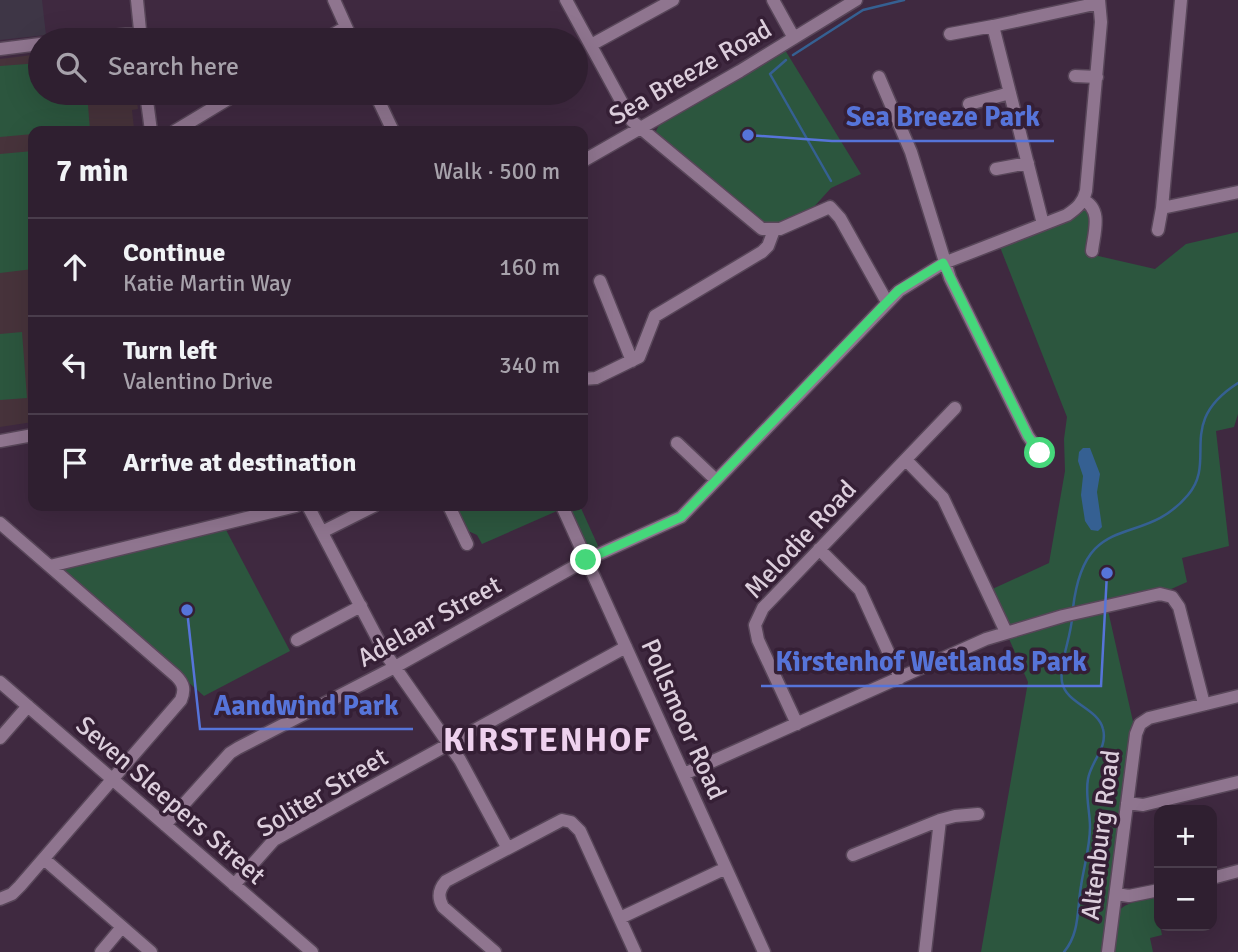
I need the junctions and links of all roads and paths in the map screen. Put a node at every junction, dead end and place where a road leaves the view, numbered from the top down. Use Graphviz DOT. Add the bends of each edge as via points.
graph roads {
  1 [pos="137,0"];
  2 [pos="334,0"];
  3 [pos="566,0"];
  4 [pos="673,0"];
  5 [pos="773,0"];
  6 [pos="856,0"];
  7 [pos="1181,0"];
  8 [pos="1099,2"];
  9 [pos="993,26"];
  10 [pos="346,27"];
  11 [pos="139,28"];
  12 [pos="581,28"];
  13 [pos="950,34"];
  14 [pos="794,38"];
  15 [pos="588,40"];
  16 [pos="28,46"];
  17 [pos="591,46"];
  18 [pos="0,49"];
  19 [pos="1075,76"];
  20 [pos="880,77"];
  21 [pos="1097,77"];
  22 [pos="1010,93"];
  23 [pos="969,104"];
  24 [pos="148,105"];
  25 [pos="218,105"];
  26 [pos="382,105"];
  27 [pos="150,126"];
  28 [pos="183,126"];
  29 [pos="391,126"];
  30 [pos="640,127"];
  31 [pos="588,158"];
  32 [pos="1028,163"];
  33 [pos="996,169"];
  34 [pos="1238,192"];
  35 [pos="1083,200"];
  36 [pos="1162,208"];
  37 [pos="1043,225"];
  38 [pos="774,230"];
  39 [pos="1158,230"];
  40 [pos="1092,251"];
  41 [pos="943,263"];
  42 [pos="600,281"];
  43 [pos="887,302"];
  44 [pos="632,362"];
  45 [pos="588,379"];
  46 [pos="955,408"];
  47 [pos="28,436"];
  48 [pos="0,440"];
  49 [pos="677,443"];
  50 [pos="1040,453"];
  51 [pos="905,460"];
  52 [pos="716,480"];
  53 [pos="276,511"];
  54 [pos="312,511"];
  55 [pos="364,511"];
  56 [pos="451,511"];
  57 [pos="564,511"];
  58 [pos="0,523"];
  59 [pos="322,532"];
  60 [pos="467,544"];
  61 [pos="819,549"];
  62 [pos="586,560"];
  63 [pos="50,566"];
  64 [pos="361,606"];
  65 [pos="1006,632"];
  66 [pos="297,640"];
  67 [pos="626,647"];
  68 [pos="395,667"];
  69 [pos="900,678"];
  70 [pos="0,682"];
  71 [pos="1238,696"];
  72 [pos="1203,704"];
  73 [pos="28,706"];
  74 [pos="797,724"];
  75 [pos="0,738"];
  76 [pos="450,744"];
  77 [pos="684,774"];
  78 [pos="112,779"];
  79 [pos="1238,782"];
  80 [pos="1127,803"];
  81 [pos="978,814"];
  82 [pos="940,820"];
  83 [pos="165,825"];
  84 [pos="507,848"];
  85 [pos="853,855"];
  86 [pos="44,859"];
  87 [pos="726,868"];
  88 [pos="1238,872"];
  89 [pos="1217,877"];
  90 [pos="234,885"];
  91 [pos="1154,891"];
  92 [pos="1116,894"];
  93 [pos="0,898"];
  94 [pos="620,918"];
  95 [pos="122,927"];
  96 [pos="101,952"];
  97 [pos="151,952"];
  98 [pos="312,952"];
  99 [pos="495,952"];
  100 [pos="635,952"];
  101 [pos="764,952"];
  102 [pos="925,952"];
  103 [pos="1108,952"];
  1 -- 11 [label="street"];
  2 -- 10 [label="street"];
  3 -- 12 [label="street"];
  4 -- 17 [label="street"];
  5 -- 14 [label="street"];
  6 -- 14 [label="street, Sea Breeze Road"];
  7 -- 36 [label="street"];
  8 -- 9 [label="street"];
  8 -- 21 [label="street"];
  9 -- 13 [label="street"];
  9 -- 22 [label="street"];
  14 -- 30 [label="street, Sea Breeze Road"];
  15 -- 17 [label="street"];
  16 -- 18 [label="street"];
  17 -- 30 [label="street" via="632,121"];
  19 -- 21 [label="street"];
  20 -- 41 [label="street" via="911,152"];
  21 -- 35 [label="street"];
  22 -- 23 [label="street"];
  22 -- 32 [label="street"];
  24 -- 27 [label="street"];
  25 -- 28 [label="street"];
  26 -- 29 [label="street"];
  30 -- 31 [label="street, Sea Breeze Road"];
  30 -- 38 [label="street" via="762,229"];
  32 -- 33 [label="street"];
  32 -- 37 [label="street"];
  34 -- 36 [label="street"];
  35 -- 37 [label="street, Adelaar Street" via="1067,215"];
  35 -- 40 [label="street" via="1096,214"];
  36 -- 39 [label="street"];
  37 -- 41 [label="street, Adelaar Street"];
  38 -- 43 [label="street" via="831,207"];
  38 -- 44 [label="street" via="762,252 655,316 642,354"];
  41 -- 43 [label="street, Adelaar Street"];
  41 -- 50 [label="street"];
  42 -- 44 [label="street"];
  43 -- 52 [label="street, Adelaar Street"];
  44 -- 45 [label="street"];
  46 -- 51 [label="street, Melodie Road"];
  47 -- 48 [label="street"];
  49 -- 52 [label="street"];
  51 -- 61 [label="street, Melodie Road"];
  51 -- 65 [label="street" via="943,498"];
  52 -- 62 [label="street, Adelaar Street" via="681,517"];
  53 -- 63 [label="street"];
  54 -- 59 [label="street"];
  55 -- 59 [label="street"];
  56 -- 60 [label="street"];
  57 -- 62 [label="street, Pollsmoor Road"];
  58 -- 63 [label="street"];
  59 -- 64 [label="street"];
  61 -- 69 [label="street" via="860,590"];
  61 -- 74 [label="street, Melodie Road" via="763,608 755,625"];
  62 -- 67 [label="street, Pollsmoor Road"];
  62 -- 68 [label="street, Adelaar Street"];
  63 -- 78 [label="street" via="184,687 181,700"];
  64 -- 66 [label="street"];
  64 -- 68 [label="street"];
  65 -- 69 [label="street"];
  65 -- 72 [label="street" via="1160,594 1172,597 1180,607"];
  67 -- 76 [label="street, Soliter Street"];
  67 -- 77 [label="street, Pollsmoor Road"];
  68 -- 76 [label="street"];
  68 -- 83 [label="street, Adelaar Street" via="230,753"];
  69 -- 74 [label="street"];
  70 -- 73 [label="street, Seven Sleepers Street"];
  71 -- 72 [label="street"];
  72 -- 80 [label="street, Altenburg Road" via="1140,724"];
  73 -- 75 [label="street"];
  73 -- 78 [label="street, Seven Sleepers Street"];
  74 -- 77 [label="street"];
  76 -- 84 [label="street"];
  76 -- 90 [label="street, Soliter Street" via="274,840"];
  77 -- 87 [label="street, Pollsmoor Road"];
  78 -- 83 [label="street, Seven Sleepers Street"];
  78 -- 86 [label="street"];
  79 -- 80 [label="street" via="1143,805"];
  80 -- 92 [label="street, Altenburg Road"];
  81 -- 82 [label="street"];
  82 -- 85 [label="street"];
  82 -- 102 [label="street"];
  83 -- 90 [label="street, Seven Sleepers Street"];
  84 -- 94 [label="street" via="557,821 571,822 580,831"];
  84 -- 99 [label="street" via="446,881 439,895 443,907"];
  86 -- 93 [label="street" via="12,894"];
  86 -- 95 [label="street"];
  87 -- 94 [label="street"];
  87 -- 101 [label="street, Pollsmoor Road"];
  88 -- 89 [label="street"];
  90 -- 98 [label="street, Seven Sleepers Street"];
  91 -- 92 [label="street"];
  92 -- 103 [label="street, Altenburg Road"];
  94 -- 100 [label="street"];
  95 -- 96 [label="street"];
  95 -- 97 [label="street"];
}
